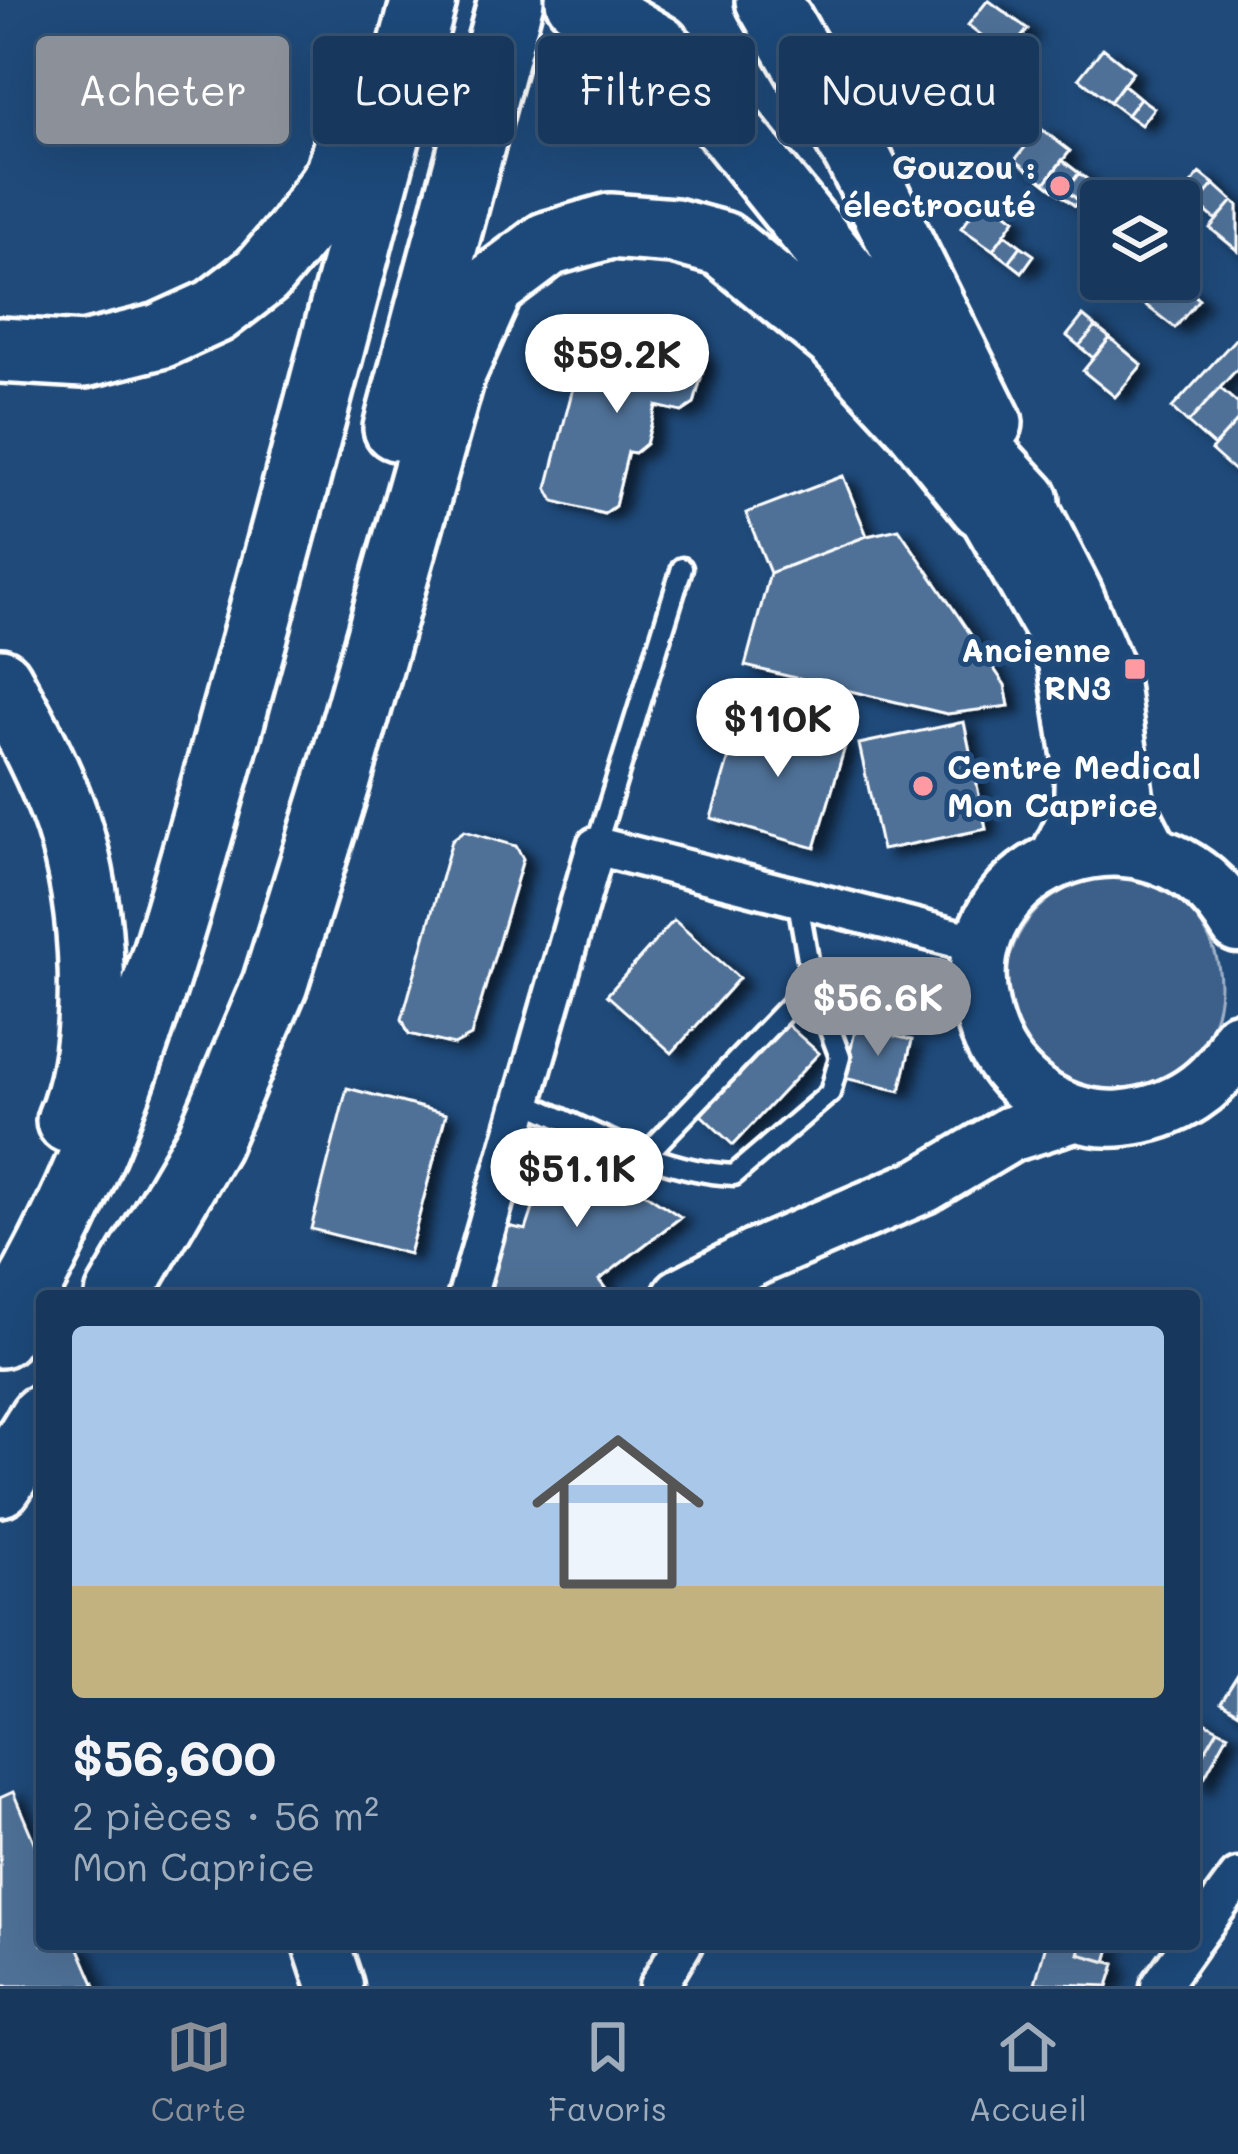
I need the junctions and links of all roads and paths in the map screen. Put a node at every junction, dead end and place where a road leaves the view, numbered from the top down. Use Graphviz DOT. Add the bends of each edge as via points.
graph roads {
  1 [pos="391,0"];
  2 [pos="424,0"];
  3 [pos="511,0"];
  4 [pos="578,0"];
  5 [pos="768,0"];
  6 [pos="0,350"];
  7 [pos="1004,502"];
  8 [pos="682,568"];
  9 [pos="0,681"];
  10 [pos="596,846"];
  11 [pos="1151,851"];
  12 [pos="1058,859"];
  13 [pos="797,897"];
  14 [pos="1233,902"];
  15 [pos="982,945"];
  16 [pos="812,982"];
  17 [pos="1236,1048"];
  18 [pos="1008,1070"];
  19 [pos="523,1101"];
  20 [pos="1074,1114"];
  21 [pos="646,1155"];
  22 [pos="924,1185"];
  23 [pos="0,1276"];
  24 [pos="119,1290"];
  25 [pos="120,1290"];
  26 [pos="469,1290"];
  27 [pos="693,1290"];
  28 [pos="0,1335"];
  29 [pos="36,1427"];
  30 [pos="0,1484"];
  31 [pos="1238,1878"];
  32 [pos="1200,1930"];
  33 [pos="324,1950"];
  34 [pos="679,1950"];
  35 [pos="1186,1950"];
  36 [pos="335,1986"];
  37 [pos="658,1986"];
  38 [pos="1160,1986"];
  1 -- 6 [label="highway" via="338,175 262,275 215,311 160,336 84,355"];
  2 -- 28 [label="highway" via="162,961 96,1143"];
  3 -- 24 [label="highway" via="352,606 245,971"];
  4 -- 7 [label="highway" via="658,47 691,80 859,292"];
  5 -- 7 [label="highway" via="856,153"];
  7 -- 11 [label="main road" via="1074,593 1108,674 1126,803"];
  7 -- 12 [label="main road" via="1066,662 1083,773 1082,808"];
  7 -- 25 [label="highway" via="838,339 722,244 674,230 610,226 548,244 492,286 453,373 275,984 208,1142"];
  8 -- 10 [label="lane"];
  9 -- 23 [label="highway" via="68,827 92,1001 82,1090"];
  10 -- 13 [label="street"];
  10 -- 19 [label="street"];
  11 -- 12 [label="main road" via="1088,848"];
  11 -- 14 [label="main road"];
  12 -- 15 [label="main road" via="998,909"];
  13 -- 15 [label="street"];
  13 -- 16 [label="lane"];
  15 -- 18 [label="main road" via="981,1010"];
  16 -- 21 [label="lane"];
  16 -- 21 [label="lane" via="840,1057 830,1093 734,1175"];
  17 -- 20 [label="main road" via="1210,1082 1147,1116"];
  18 -- 20 [label="main road"];
  18 -- 22 [label="main road"];
  19 -- 21 [label="lane"];
  19 -- 26 [label="street"];
  20 -- 22 [label="main road" via="1010,1134"];
  22 -- 27 [label="main road"];
  29 -- 30 [label="highway"];
  31 -- 32 [label="street"];
  33 -- 36 [label="main road"];
  34 -- 37 [label="street"];
  35 -- 38 [label="street"];
}
